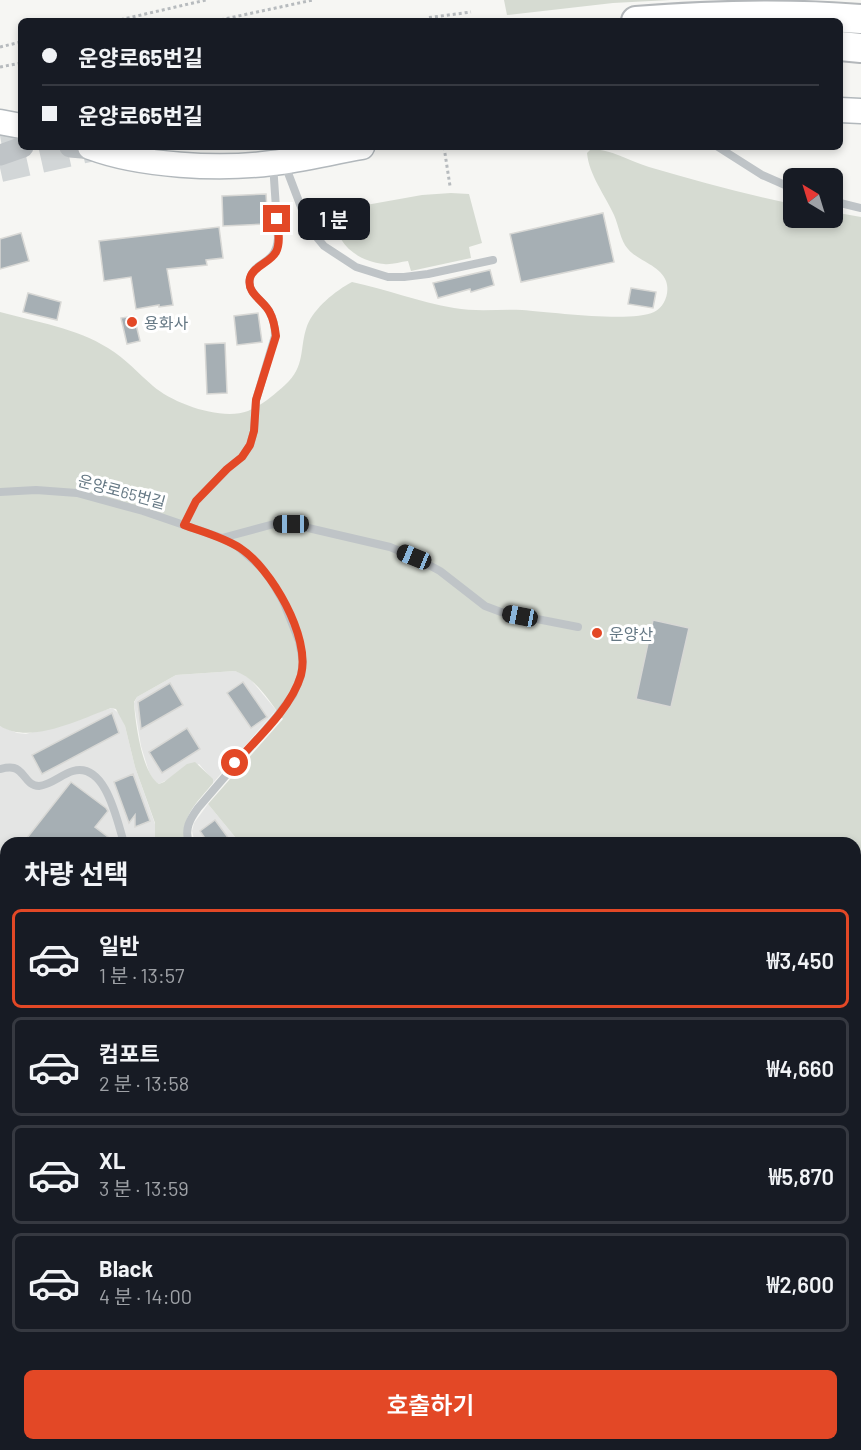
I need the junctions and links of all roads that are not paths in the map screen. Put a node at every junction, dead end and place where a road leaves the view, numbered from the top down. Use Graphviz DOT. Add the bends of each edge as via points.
graph roads {
  1 [pos="681,18"];
  2 [pos="861,19"];
  3 [pos="843,46"];
  4 [pos="861,48"];
  5 [pos="843,110"];
  6 [pos="861,111"];
  7 [pos="18,149"];
  8 [pos="100,150"];
  9 [pos="345,150"];
  10 [pos="722,150"];
  11 [pos="0,155"];
  12 [pos="279,162"];
  13 [pos="783,184"];
  14 [pos="843,204"];
  15 [pos="861,208"];
  16 [pos="493,260"];
  17 [pos="0,492"];
  18 [pos="184,525"];
  19 [pos="222,538"];
  20 [pos="578,627"];
  21 [pos="0,769"];
  22 [pos="122,837"];
  23 [pos="187,837"];
  1 -- 2 [label="highway" via="742,14"];
  3 -- 4 [label="highway"];
  5 -- 6 [label="main road"];
  7 -- 11 [label="street"];
  8 -- 12 [label="main road" via="157,162 242,166"];
  9 -- 12 [label="main road"];
  10 -- 13 [label="lane" via="753,171"];
  12 -- 16 [label="lane" via="309,228 324,246 356,267 388,278 404,278"];
  12 -- 18 [label="lane, 운양로65번길" via="277,250 250,277 254,294 270,311 276,336 256,400 254,431 242,457 196,501"];
  14 -- 15 [label="lane"];
  17 -- 18 [label="lane, 운양로65번길" via="77,493"];
  18 -- 19 [label="lane"];
  19 -- 20 [label="lane" via="274,524 291,524 390,547 440,571 485,606"];
  19 -- 23 [label="lane" via="249,554 272,582 293,623 303,662 293,695 198,808 188,823"];
  21 -- 22 [label="lane" via="13,768 37,786 77,770 96,776 108,796"];
}
